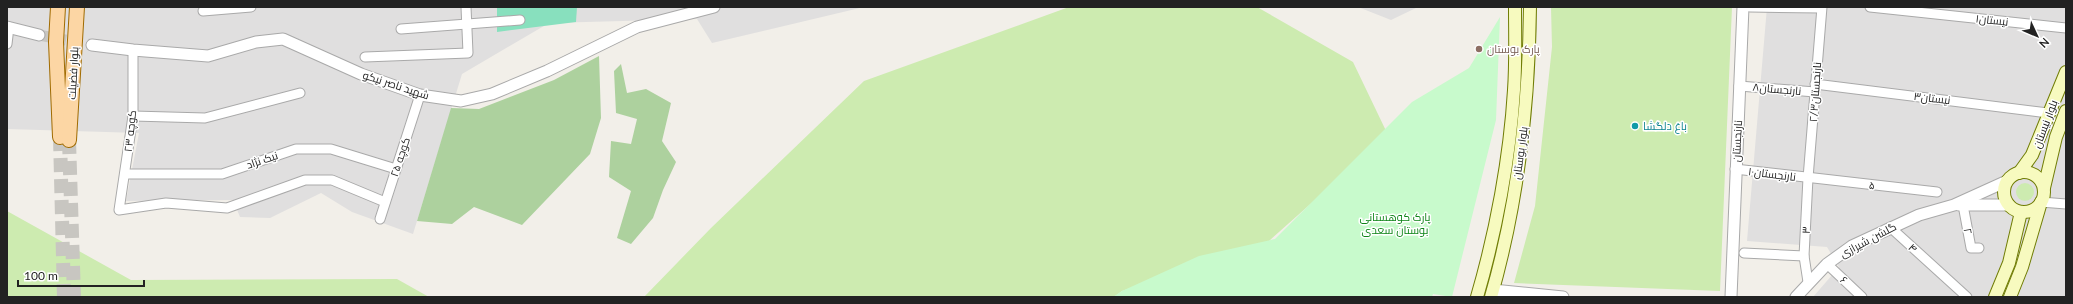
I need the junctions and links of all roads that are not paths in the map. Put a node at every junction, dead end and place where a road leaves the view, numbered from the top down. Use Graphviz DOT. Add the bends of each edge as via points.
graph roads {
  1 [pos="52,7"];
  2 [pos="58,7"];
  3 [pos="77,7"];
  4 [pos="251,7"];
  5 [pos="466,7"];
  6 [pos="714,7"];
  7 [pos="1515,7"];
  8 [pos="1530,7"];
  9 [pos="1743,7"];
  10 [pos="1750,7"];
  11 [pos="1870,7"];
  12 [pos="1821,8"];
  13 [pos="203,11"];
  14 [pos="520,20"];
  15 [pos="467,24"];
  16 [pos="8,27"];
  17 [pos="2066,28"];
  18 [pos="401,29"];
  19 [pos="39,35"];
  20 [pos="56,42"];
  21 [pos="7,44"];
  22 [pos="92,45"];
  23 [pos="133,50"];
  24 [pos="365,57"];
  25 [pos="2066,72"];
  26 [pos="1740,86"];
  27 [pos="1815,88"];
  28 [pos="300,93"];
  29 [pos="420,95"];
  30 [pos="2066,111"];
  31 [pos="2048,113"];
  32 [pos="132,116"];
  33 [pos="1510,127"];
  34 [pos="1524,128"];
  35 [pos="396,169"];
  36 [pos="1735,169"];
  37 [pos="2019,173"];
  38 [pos="125,174"];
  39 [pos="1808,178"];
  40 [pos="2007,181"];
  41 [pos="2044,188"];
  42 [pos="1937,192"];
  43 [pos="385,202"];
  44 [pos="2041,202"];
  45 [pos="2066,204"];
  46 [pos="1959,205"];
  47 [pos="2009,205"];
  48 [pos="2021,212"];
  49 [pos="380,219"];
  50 [pos="1890,227"];
  51 [pos="1979,248"];
  52 [pos="1744,253"];
  53 [pos="1804,256"];
  54 [pos="1827,264"];
  55 [pos="1731,275"];
  56 [pos="1808,282"];
  57 [pos="1478,293"];
  58 [pos="1492,293"];
  59 [pos="1563,297"];
  60 [pos="1731,297"];
  61 [pos="1739,297"];
  62 [pos="1796,297"];
  63 [pos="1862,297"];
  64 [pos="1966,297"];
  65 [pos="1995,297"];
  66 [pos="2010,297"];
  1 -- 20 [label="main road"];
  2 -- 20 [label="main road, بلوار فضیلت"];
  3 -- 20 [label="main road, بلوار فضیلت" via="64,138"];
  4 -- 13 [label="street"];
  5 -- 15 [label="street"];
  6 -- 29 [label="street, شهید ناصر نیکو" via="637,28 492,94 461,101"];
  7 -- 33 [label="main road, بلوار بوستان" via="1514,89"];
  8 -- 34 [label="main road, بلوار بوستان"];
  9 -- 26 [label="street, نارنجستان"];
  10 -- 12 [label="street"];
  11 -- 17 [label="street, ۱نیستان"];
  12 -- 27 [label="street, ۲/۳نارنجستان"];
  14 -- 15 [label="street"];
  15 -- 18 [label="street"];
  15 -- 24 [label="street" via="468,54"];
  16 -- 19 [label="street"];
  16 -- 21 [label="street"];
  22 -- 23 [label="street, شهید ناصر نیکو"];
  23 -- 29 [label="street, شهید ناصر نیکو" via="208,56 256,42 282,39 361,74"];
  23 -- 32 [label="street, کوچه ۲۳"];
  25 -- 31 [label="main road, بلوار نیستان"];
  26 -- 27 [label="street, ۸نارنجستان"];
  26 -- 36 [label="street, نارنجستان"];
  27 -- 31 [label="street, ۳نیستان"];
  27 -- 39 [label="street, ۲/۳نارنجستان"];
  28 -- 32 [label="street" via="205,118"];
  29 -- 35 [label="street, کوچه ۲۵"];
  30 -- 41 [label="main road, بلوار نیستان" via="2056,137"];
  31 -- 37 [label="main road, بلوار نیستان" via="2032,155"];
  32 -- 38 [label="street, کوچه ۲۳"];
  33 -- 34 [label="main road"];
  33 -- 57 [label="main road, بلوار بوستان" via="1498,205"];
  34 -- 58 [label="main road, بلوار بوستان" via="1512,208"];
  35 -- 38 [label="street, نیک نژاد" via="331,149 296,149 222,174"];
  35 -- 43 [label="street, کوچه ۲۵"];
  36 -- 39 [label="street, ۱۰نارنجستان"];
  36 -- 55 [label="street, نارنجستان"];
  37 -- 40 [label="main road"];
  37 -- 41 [label="main road" via="2032,173"];
  38 -- 43 [label="street, کوچه ۲۳" via="119,210 166,203 228,208 305,180 332,180"];
  39 -- 42 [label="street, ۵"];
  39 -- 53 [label="street, ۳"];
  40 -- 46 [label="street, گلشن شیرازی"];
  40 -- 47 [label="main road" via="2004,193"];
  41 -- 44 [label="main road"];
  43 -- 49 [label="street, کوچه ۲۵"];
  44 -- 45 [label="street"];
  44 -- 48 [label="main road" via="2032,210"];
  44 -- 66 [label="main road" via="2022,267"];
  46 -- 47 [label="street, گلشن شیرازی"];
  46 -- 50 [label="street, گلشن شیرازی" via="1919,215"];
  46 -- 51 [label="street, ۲" via="1971,248"];
  47 -- 48 [label="main road"];
  48 -- 65 [label="main road" via="2009,263"];
  50 -- 54 [label="street, گلشن شیرازی" via="1852,246"];
  50 -- 64 [label="street, ۴"];
  52 -- 53 [label="street"];
  53 -- 56 [label="street, ۳"];
  54 -- 56 [label="street, گلشن شیرازی"];
  54 -- 63 [label="street, ۶"];
  55 -- 60 [label="street, نارنجستان"];
  55 -- 61 [label="street"];
  56 -- 62 [label="street, گلشن شیرازی"];
  57 -- 58 [label="main road"];
  58 -- 59 [label="street"];
}
